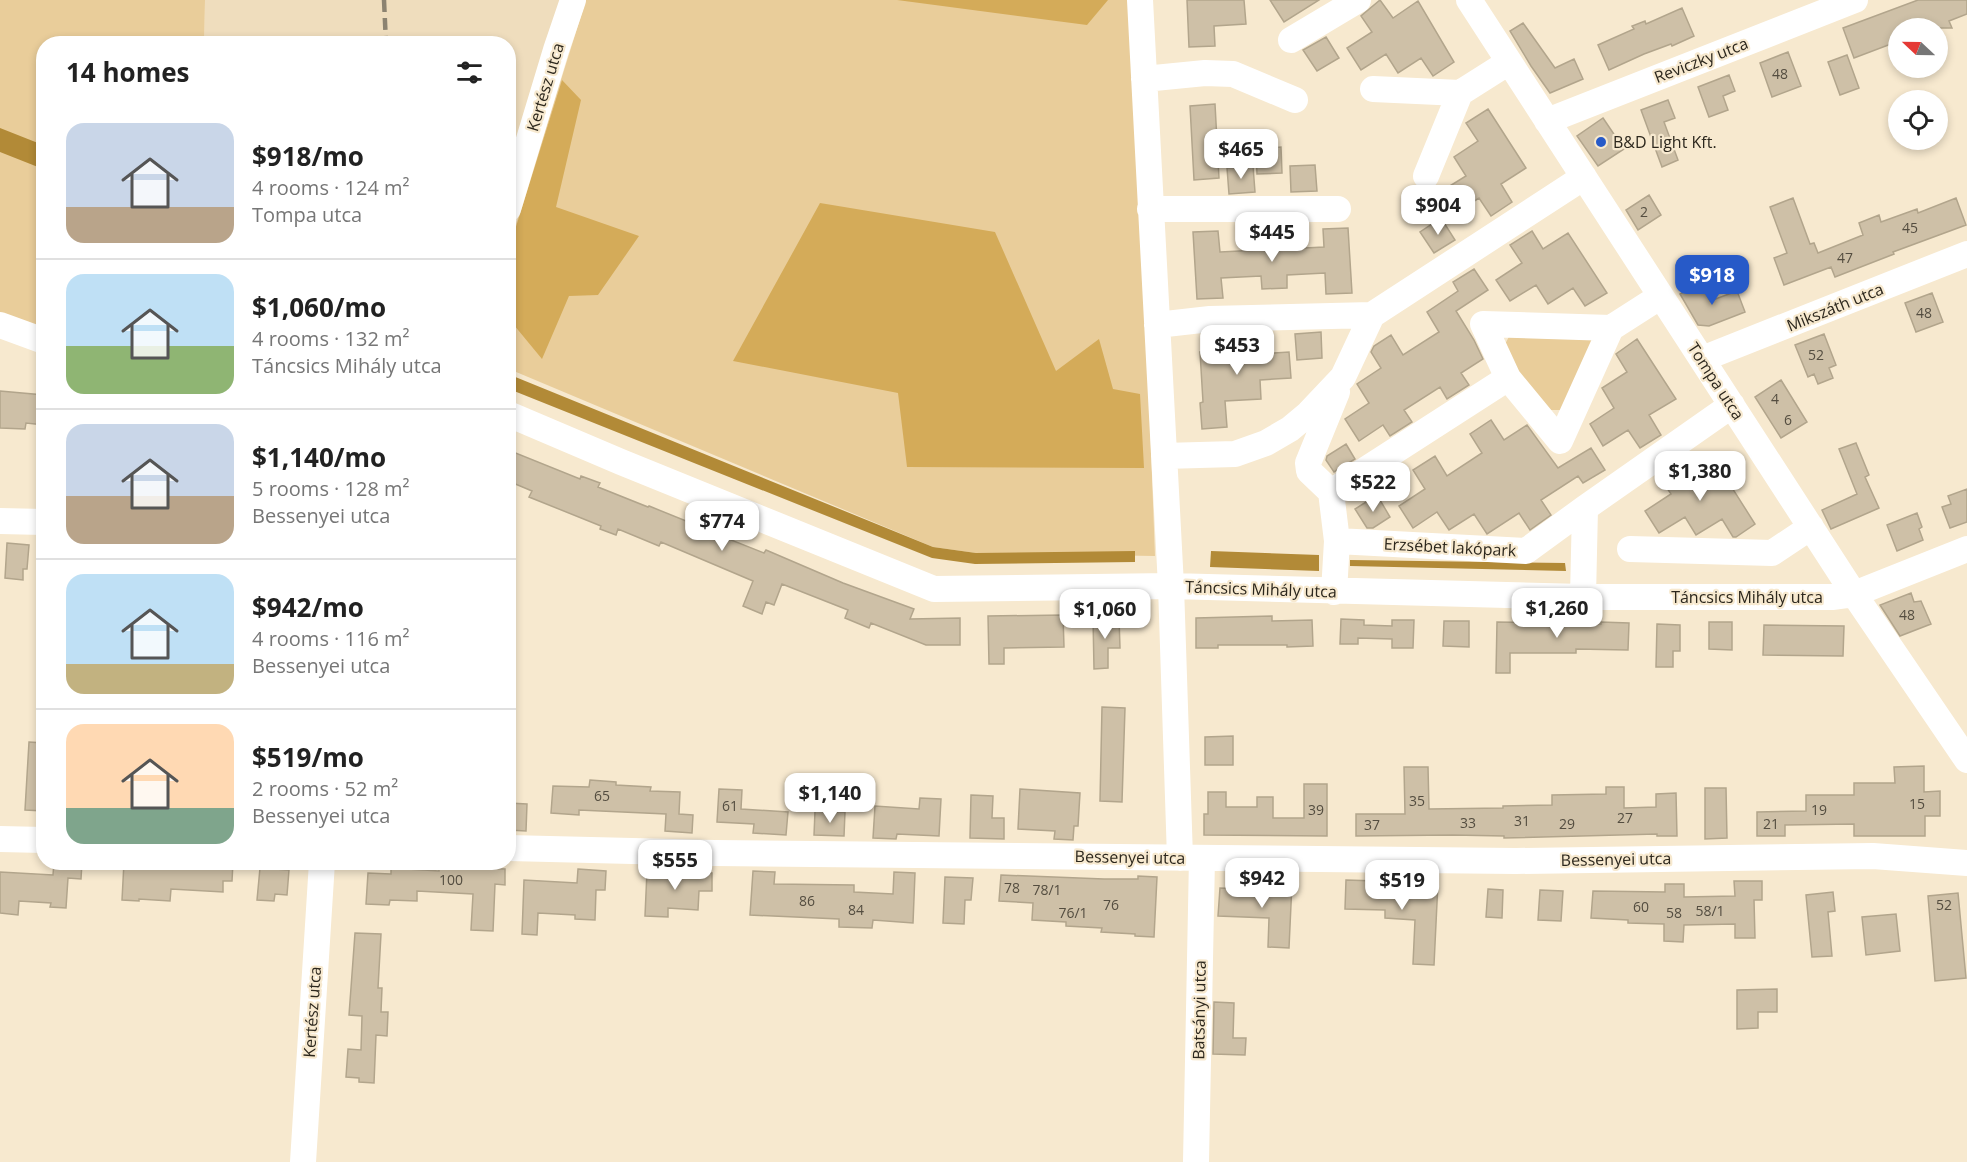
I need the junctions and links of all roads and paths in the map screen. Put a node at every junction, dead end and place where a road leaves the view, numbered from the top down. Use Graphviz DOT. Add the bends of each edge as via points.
graph roads {
  1 [pos="573,0"];
  2 [pos="1140,0"];
  3 [pos="1358,0"];
  4 [pos="1469,0"];
  5 [pos="1855,0"];
  6 [pos="1291,40"];
  7 [pos="1509,62"];
  8 [pos="1144,79"];
  9 [pos="1373,89"];
  10 [pos="1460,93"];
  11 [pos="1295,100"];
  12 [pos="1547,121"];
  13 [pos="1426,176"];
  14 [pos="1584,177"];
  15 [pos="516,182"];
  16 [pos="1150,209"];
  17 [pos="1338,209"];
  18 [pos="1967,254"];
  19 [pos="1661,296"];
  20 [pos="1372,315"];
  21 [pos="0,325"];
  22 [pos="1157,325"];
  23 [pos="1611,328"];
  24 [pos="36,338"];
  25 [pos="1702,359"];
  26 [pos="1343,377"];
  27 [pos="1508,378"];
  28 [pos="1732,405"];
  29 [pos="516,417"];
  30 [pos="1296,423"];
  31 [pos="1317,438"];
  32 [pos="1164,456"];
  33 [pos="1331,492"];
  34 [pos="1585,508"];
  35 [pos="0,521"];
  36 [pos="36,522"];
  37 [pos="1811,527"];
  38 [pos="1337,541"];
  39 [pos="1630,549"];
  40 [pos="1967,549"];
  41 [pos="1171,586"];
  42 [pos="1334,592"];
  43 [pos="1854,594"];
  44 [pos="1583,597"];
  45 [pos="1967,760"];
  46 [pos="0,839"];
  47 [pos="36,840"];
  48 [pos="516,848"];
  49 [pos="1191,858"];
  50 [pos="1967,863"];
  51 [pos="321,870"];
  52 [pos="303,1162"];
  53 [pos="1196,1162"];
  1 -- 15 [label="street, Kertész utca"];
  2 -- 8 [label="street"];
  3 -- 6 [label="street"];
  4 -- 7 [label="street, Tompa utca"];
  5 -- 12 [label="street, Reviczky utca"];
  7 -- 10 [label="street"];
  7 -- 12 [label="street, Tompa utca"];
  8 -- 11 [label="street" via="1233,74"];
  8 -- 16 [label="street"];
  9 -- 10 [label="street"];
  10 -- 13 [label="street"];
  12 -- 14 [label="street, Tompa utca"];
  14 -- 19 [label="street, Tompa utca"];
  14 -- 20 [label="street"];
  16 -- 17 [label="street"];
  16 -- 22 [label="street"];
  18 -- 25 [label="street, Mikszáth utca"];
  19 -- 23 [label="street"];
  19 -- 25 [label="street, Tompa utca"];
  20 -- 22 [label="street" via="1210,319"];
  20 -- 26 [label="street"];
  21 -- 24 [label="street"];
  22 -- 32 [label="street"];
  23 -- 27 [label="street" via="1483,324"];
  23 -- 27 [label="street" via="1560,441"];
  25 -- 28 [label="street, Tompa utca"];
  26 -- 30 [label="street"];
  26 -- 31 [label="street"];
  27 -- 33 [label="street"];
  28 -- 34 [label="street, Erzsébet lakópark"];
  28 -- 37 [label="street, Tompa utca"];
  29 -- 41 [label="street, Táncsics Mihály utca" via="934,589"];
  30 -- 31 [label="street"];
  30 -- 32 [label="street" via="1266,443 1235,454"];
  31 -- 33 [label="street" via="1308,463 1310,471"];
  32 -- 41 [label="street"];
  33 -- 38 [label="street"];
  34 -- 38 [label="street, Erzsébet lakópark" via="1526,551"];
  34 -- 44 [label="street"];
  35 -- 36 [label="street"];
  37 -- 39 [label="street" via="1772,553"];
  37 -- 43 [label="street, Tompa utca"];
  38 -- 42 [label="street"];
  40 -- 43 [label="street, Táncsics Mihály utca"];
  41 -- 42 [label="street, Táncsics Mihály utca"];
  41 -- 49 [label="street, Batsányi utca"];
  42 -- 44 [label="street, Táncsics Mihály utca"];
  43 -- 44 [label="street, Táncsics Mihály utca"];
  43 -- 45 [label="street, Tompa utca"];
  46 -- 47 [label="street"];
  48 -- 49 [label="street, Bessenyei utca"];
  49 -- 50 [label="street, Bessenyei utca" via="1516,861 1874,856"];
  49 -- 53 [label="street, Batsányi utca"];
  51 -- 52 [label="street, Kertész utca"];
}
